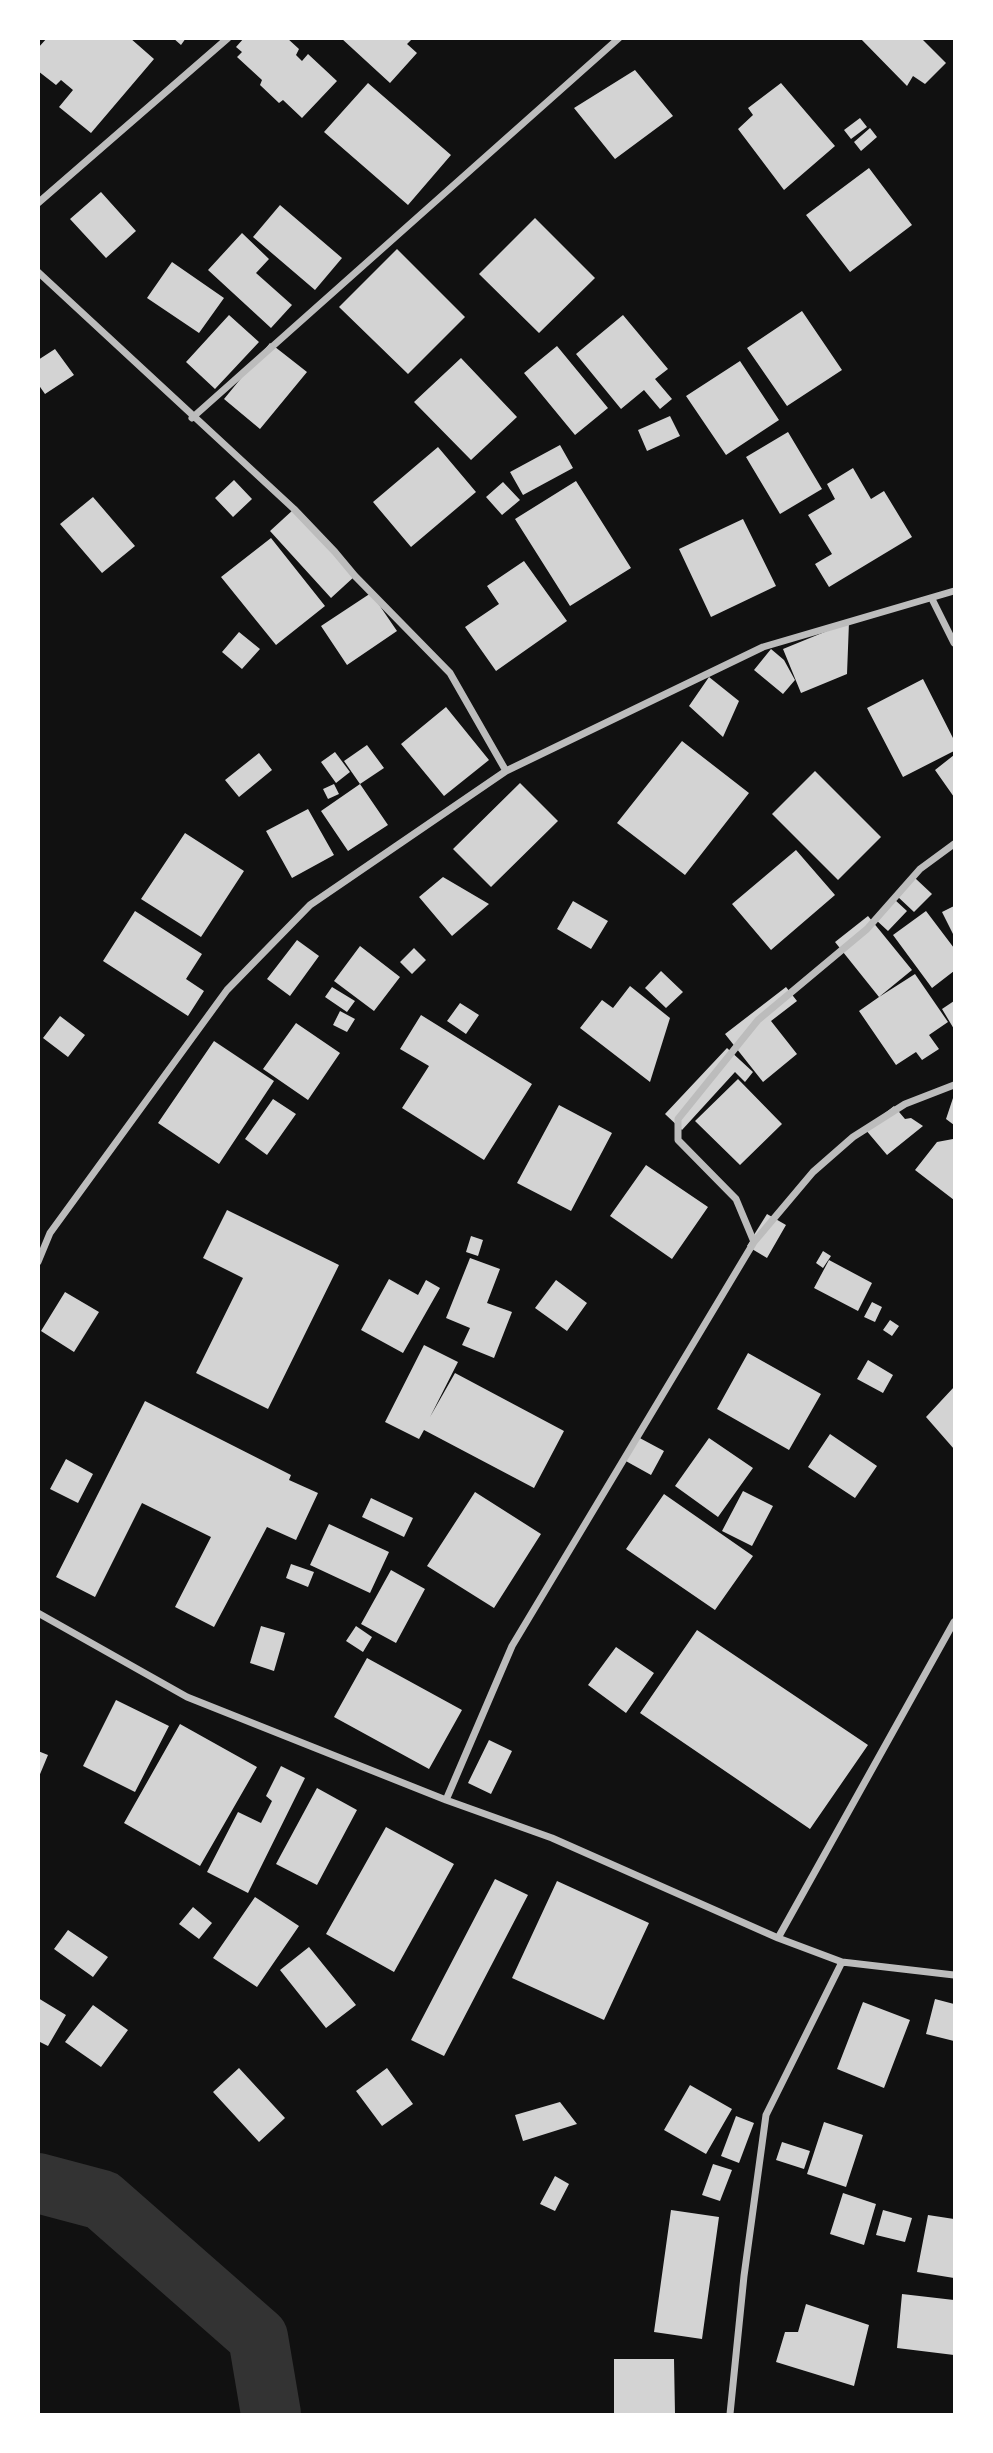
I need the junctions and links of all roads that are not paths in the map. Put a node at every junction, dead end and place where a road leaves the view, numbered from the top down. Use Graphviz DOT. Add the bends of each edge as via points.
graph roads {
  1 [pos="228,38"];
  2 [pos="619,38"];
  3 [pos="38,202"];
  4 [pos="38,272"];
  5 [pos="192,418"];
  6 [pos="954,591"];
  7 [pos="932,598"];
  8 [pos="954,643"];
  9 [pos="506,771"];
  10 [pos="954,844"];
  11 [pos="954,1084"];
  12 [pos="754,1242"];
  13 [pos="38,1262"];
  14 [pos="38,1613"];
  15 [pos="954,1622"];
  16 [pos="446,1800"];
  17 [pos="779,1938"];
  18 [pos="842,1962"];
  19 [pos="954,1975"];
  20 [pos="730,2414"];
  1 -- 3 [label="street"];
  2 -- 5 [label="street"];
  4 -- 5 [label="street"];
  5 -- 9 [label="street" via="294,509 450,673"];
  6 -- 7 [label="street"];
  7 -- 8 [label="street"];
  7 -- 9 [label="street" via="763,647"];
  9 -- 13 [label="street" via="310,905 227,990 50,1233"];
  10 -- 12 [label="street" via="920,869 867,929 758,1020 678,1119 678,1140 736,1199"];
  11 -- 12 [label="street" via="905,1104 853,1137 813,1172"];
  12 -- 16 [label="street" via="512,1646"];
  14 -- 16 [label="street" via="187,1697"];
  15 -- 17 [label="street"];
  16 -- 17 [label="street" via="552,1838"];
  17 -- 18 [label="street"];
  18 -- 19 [label="street"];
  18 -- 20 [label="street" via="766,2115"];
}
